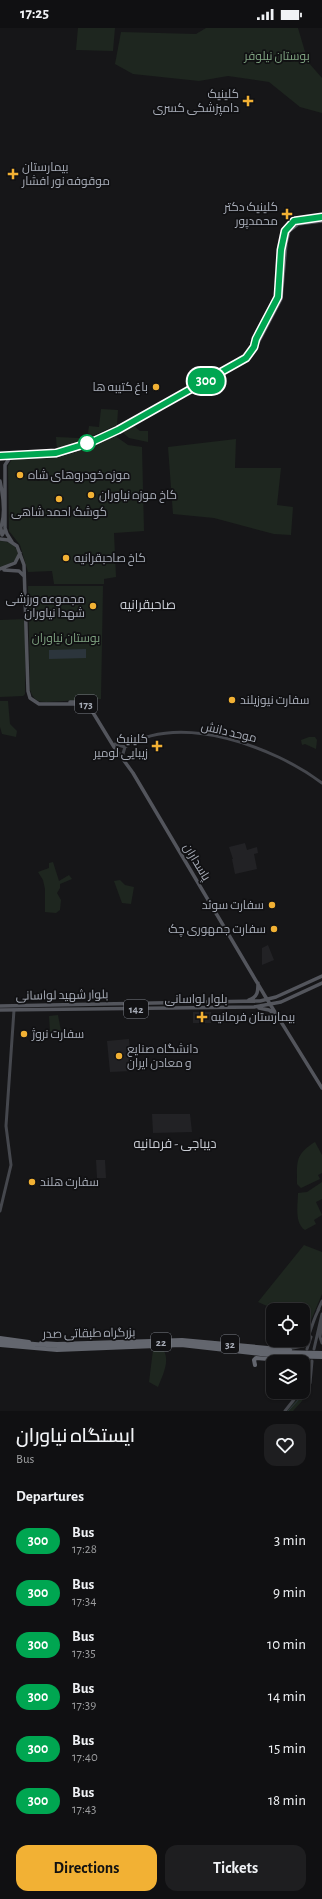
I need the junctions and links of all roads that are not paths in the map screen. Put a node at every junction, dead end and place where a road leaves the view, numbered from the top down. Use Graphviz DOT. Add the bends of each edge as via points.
graph roads {
  1 [pos="322,217"];
  2 [pos="322,221"];
  3 [pos="255,344"];
  4 [pos="85,445"];
  5 [pos="0,456"];
  6 [pos="0,481"];
  7 [pos="2,528"];
  8 [pos="0,539"];
  9 [pos="14,544"];
  10 [pos="20,552"];
  11 [pos="1,569"];
  12 [pos="24,576"];
  13 [pos="28,691"];
  14 [pos="115,744"];
  15 [pos="125,747"];
  16 [pos="122,757"];
  17 [pos="322,783"];
  18 [pos="322,976"];
  19 [pos="258,982"];
  20 [pos="322,983"];
  21 [pos="268,1000"];
  22 [pos="243,1002"];
  23 [pos="169,1003"];
  24 [pos="271,1005"];
  25 [pos="0,1006"];
  26 [pos="254,1007"];
  27 [pos="169,1009"];
  28 [pos="0,1010"];
  29 [pos="14,1010"];
  30 [pos="277,1015"];
  31 [pos="322,1088"];
  32 [pos="0,1210"];
  33 [pos="322,1301"];
  34 [pos="319,1309"];
  35 [pos="322,1314"];
  36 [pos="322,1321"];
  37 [pos="0,1339"];
  38 [pos="322,1343"];
  39 [pos="0,1345"];
  40 [pos="278,1350"];
  41 [pos="306,1350"];
  42 [pos="319,1351"];
  43 [pos="266,1356"];
  44 [pos="322,1358"];
  45 [pos="266,1359"];
  46 [pos="310,1360"];
  47 [pos="314,1360"];
  48 [pos="254,1365"];
  49 [pos="310,1380"];
  50 [pos="295,1399"];
  51 [pos="286,1410"];
  1 -- 3 [label="main road" via="294,221 285,231 278,297"];
  2 -- 3 [label="main road" via="298,224 289,231 281,299"];
  3 -- 4 [label="main road" via="249,355 240,362 118,430"];
  4 -- 5 [label="main road" via="56,453"];
  4 -- 7 [label="main road" via="56,456 11,458 5,465"];
  6 -- 7 [label="main road"];
  7 -- 9 [label="main road"];
  8 -- 9 [label="main road"];
  9 -- 10 [label="main road"];
  10 -- 11 [label="main road" via="15,563"];
  10 -- 12 [label="main road"];
  11 -- 12 [label="main road" via="19,571"];
  12 -- 13 [label="main road"];
  13 -- 14 [label="main road, 173" via="38,702 89,702"];
  13 -- 16 [label="main road, پاسداران / 173" via="32,701 40,704 90,706"];
  14 -- 15 [label="main road"];
  15 -- 16 [label="main road"];
  15 -- 17 [label="main road, موحد دانش" via="138,740 169,734 210,736 263,750"];
  16 -- 19 [label="main road, پاسداران / 173"];
  18 -- 21 [label="main road, بلوار شهید لواسانی"];
  19 -- 21 [label="main road, پاسداران / 173"];
  19 -- 22 [label="main road" via="255,997"];
  20 -- 24 [label="main road, بلوار لواسانی"];
  21 -- 22 [label="main road, بلوار شهید لواسانی / 142"];
  21 -- 24 [label="main road, پاسداران / 173"];
  22 -- 23 [label="main road, بلوار شهید لواسانی / 142"];
  23 -- 25 [label="main road, بلوار شهید لواسانی / 142"];
  23 -- 27 [label="main road"];
  24 -- 26 [label="main road, بلوار لواسانی / 142"];
  24 -- 30 [label="main road, پاسداران / 173"];
  26 -- 27 [label="main road, بلوار لواسانی / 142"];
  26 -- 30 [label="main road" via="269,1010"];
  27 -- 29 [label="main road, بلوار لواسانی / 142"];
  28 -- 29 [label="main road, بلوار لواسانی / 142"];
  29 -- 32 [label="main road" via="6,1126 11,1165"];
  30 -- 31 [label="main road, پاسداران / 173"];
  33 -- 34 [label="main road"];
  34 -- 40 [label="main road" via="303,1346"];
  34 -- 41 [label="main road"];
  35 -- 42 [label="main road"];
  36 -- 38 [label="main road"];
  37 -- 40 [label="highway, 32" via="57,1344 155,1339 193,1340"];
  37 -- 42 [label="highway, بزرگراه طبقاتی صدر / 22, bridge" via="58,1346 182,1341 278,1352"];
  39 -- 43 [label="highway, 32, bridge" via="57,1350 198,1347"];
  39 -- 44 [label="highway, بزرگراه طبقاتی صدر / 22, bridge" via="57,1350 182,1345 278,1356"];
  40 -- 41 [label="highway, 32"];
  41 -- 42 [label="highway, 32, bridge"];
  44 -- 47 [label="highway, 32"];
  45 -- 48 [label="highway" via="256,1358"];
  46 -- 47 [label="highway, 32, bridge"];
  47 -- 49 [label="main road"];
  50 -- 51 [label="main road"];
}
